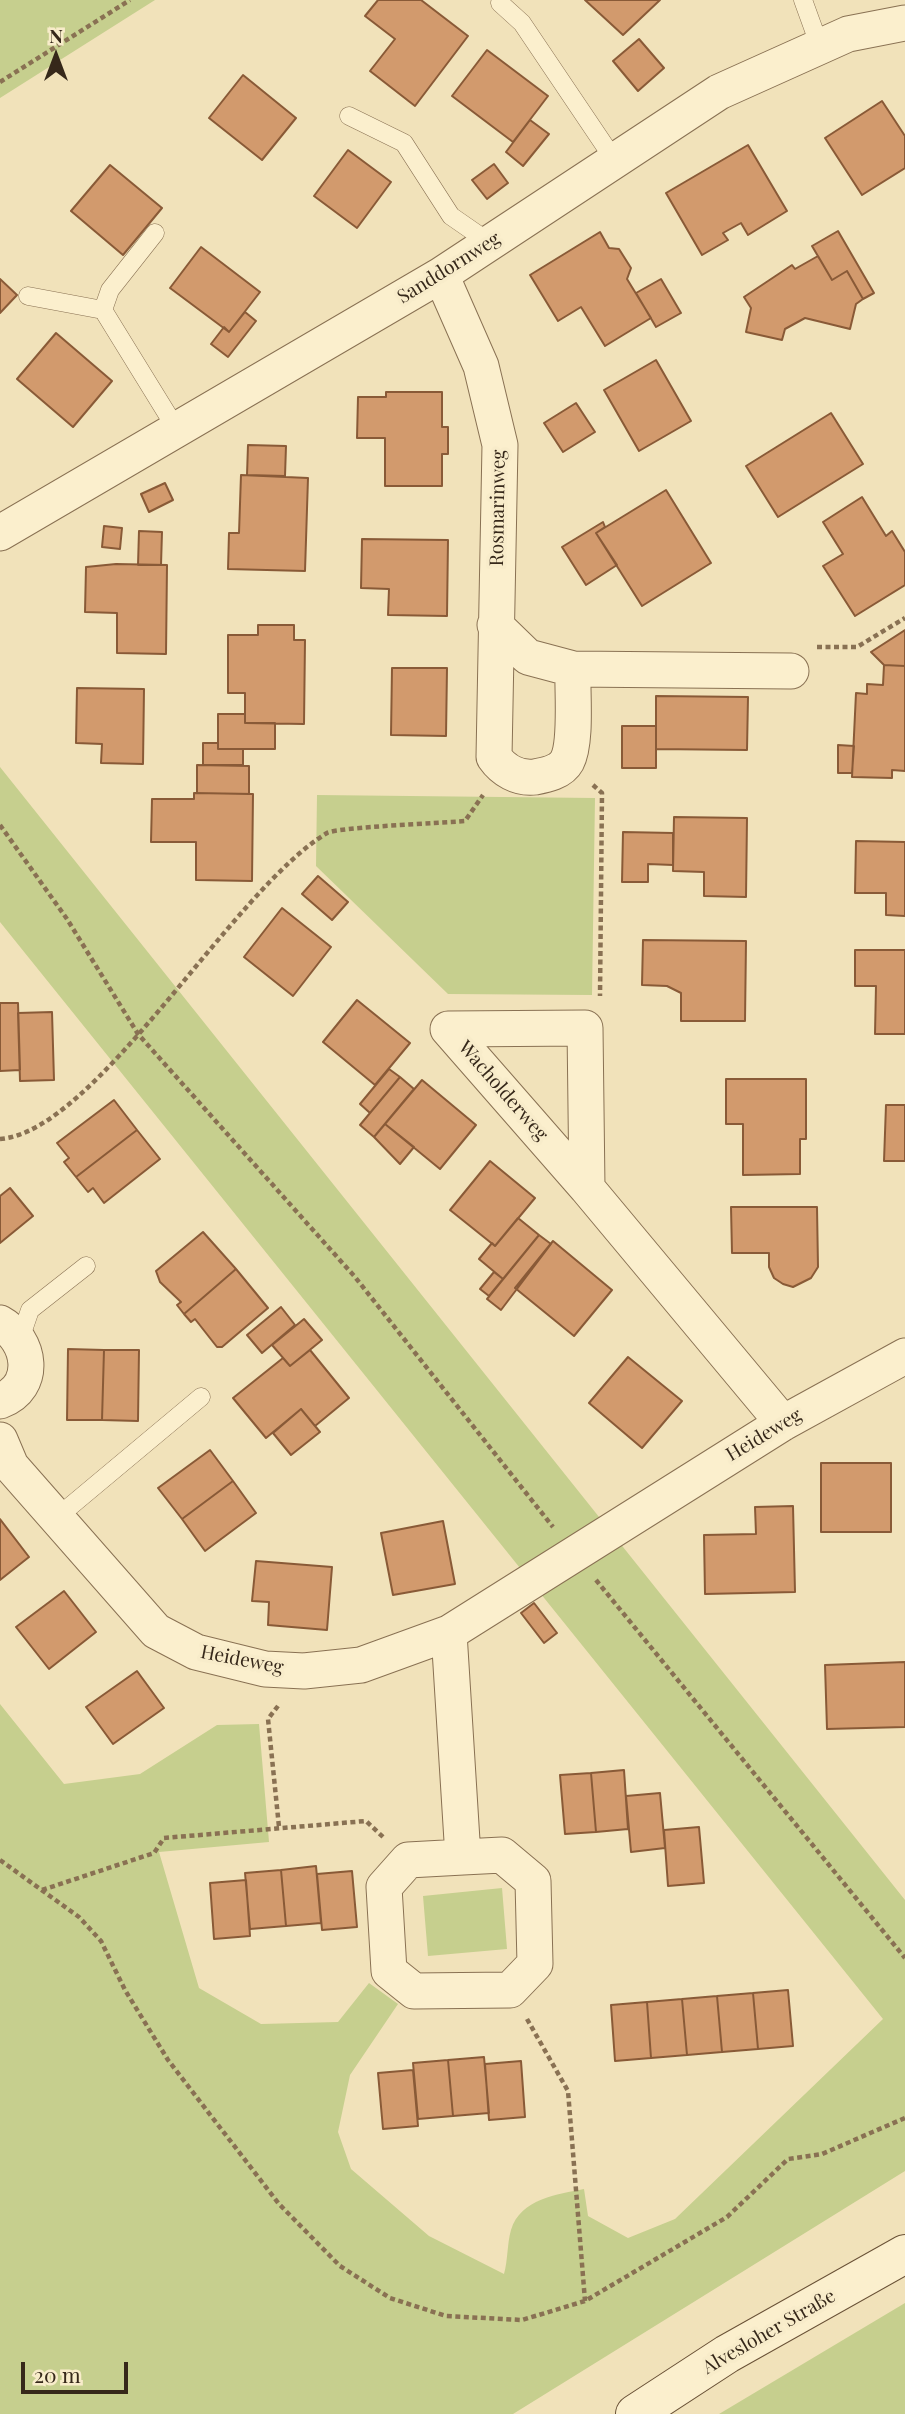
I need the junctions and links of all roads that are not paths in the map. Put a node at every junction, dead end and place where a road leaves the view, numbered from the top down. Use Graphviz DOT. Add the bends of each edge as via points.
graph roads {
  1 [pos="803,0"];
  2 [pos="500,3"];
  3 [pos="905,23"];
  4 [pos="820,47"];
  5 [pos="349,116"];
  6 [pos="615,161"];
  7 [pos="155,233"];
  8 [pos="491,243"];
  9 [pos="441,275"];
  10 [pos="28,296"];
  11 [pos="103,310"];
  12 [pos="177,430"];
  13 [pos="0,533"];
  14 [pos="495,625"];
  15 [pos="573,669"];
  16 [pos="791,671"];
  17 [pos="587,1188"];
  18 [pos="86,1266"];
  19 [pos="10,1331"];
  20 [pos="905,1356"];
  21 [pos="201,1397"];
  22 [pos="0,1401"];
  23 [pos="783,1423"];
  24 [pos="0,1440"];
  25 [pos="55,1519"];
  26 [pos="449,1633"];
  27 [pos="463,1857"];
  28 [pos="905,2254"];
  29 [pos="635,2414"];
  1 -- 4 [label="lane"];
  2 -- 6 [label="lane" via="522,23"];
  3 -- 4 [label="street, Sanddornweg" via="848,34"];
  4 -- 6 [label="street, Sanddornweg" via="719,92"];
  5 -- 8 [label="lane" via="404,143 451,216"];
  6 -- 8 [label="street, Sanddornweg"];
  7 -- 11 [label="lane" via="110,290"];
  8 -- 9 [label="street, Sanddornweg"];
  9 -- 12 [label="street, Sanddornweg"];
  9 -- 14 [label="street, Rosmarinweg" via="481,366 500,445"];
  10 -- 11 [label="lane"];
  11 -- 12 [label="lane"];
  12 -- 13 [label="street, Sanddornweg"];
  14 -- 15 [label="street" via="528,657"];
  14 -- 15 [label="street, Rosmarinweg" via="494,757 502,769 528,778 550,775 567,762"];
  15 -- 16 [label="street"];
  17 -- 17 [label="street, Wacholderweg" via="585,1028 448,1029"];
  17 -- 23 [label="street, Wacholderweg"];
  18 -- 19 [label="lane"];
  19 -- 22 [label="street" via="27,1364 17,1390"];
  20 -- 23 [label="street, Heideweg"];
  21 -- 25 [label="lane"];
  23 -- 26 [label="street, Heideweg"];
  24 -- 25 [label="street, Heideweg" via="11,1466"];
  25 -- 26 [label="street, Heideweg" via="156,1631 196,1652 265,1669 304,1671 361,1665"];
  26 -- 27 [label="street"];
  27 -- 27 [label="street" via="502,1855 533,1881 535,1964 510,1990 414,1991 389,1971 384,1887 408,1860"];
  28 -- 29 [label="street, Alvesloher Straße" via="726,2354"];
}
